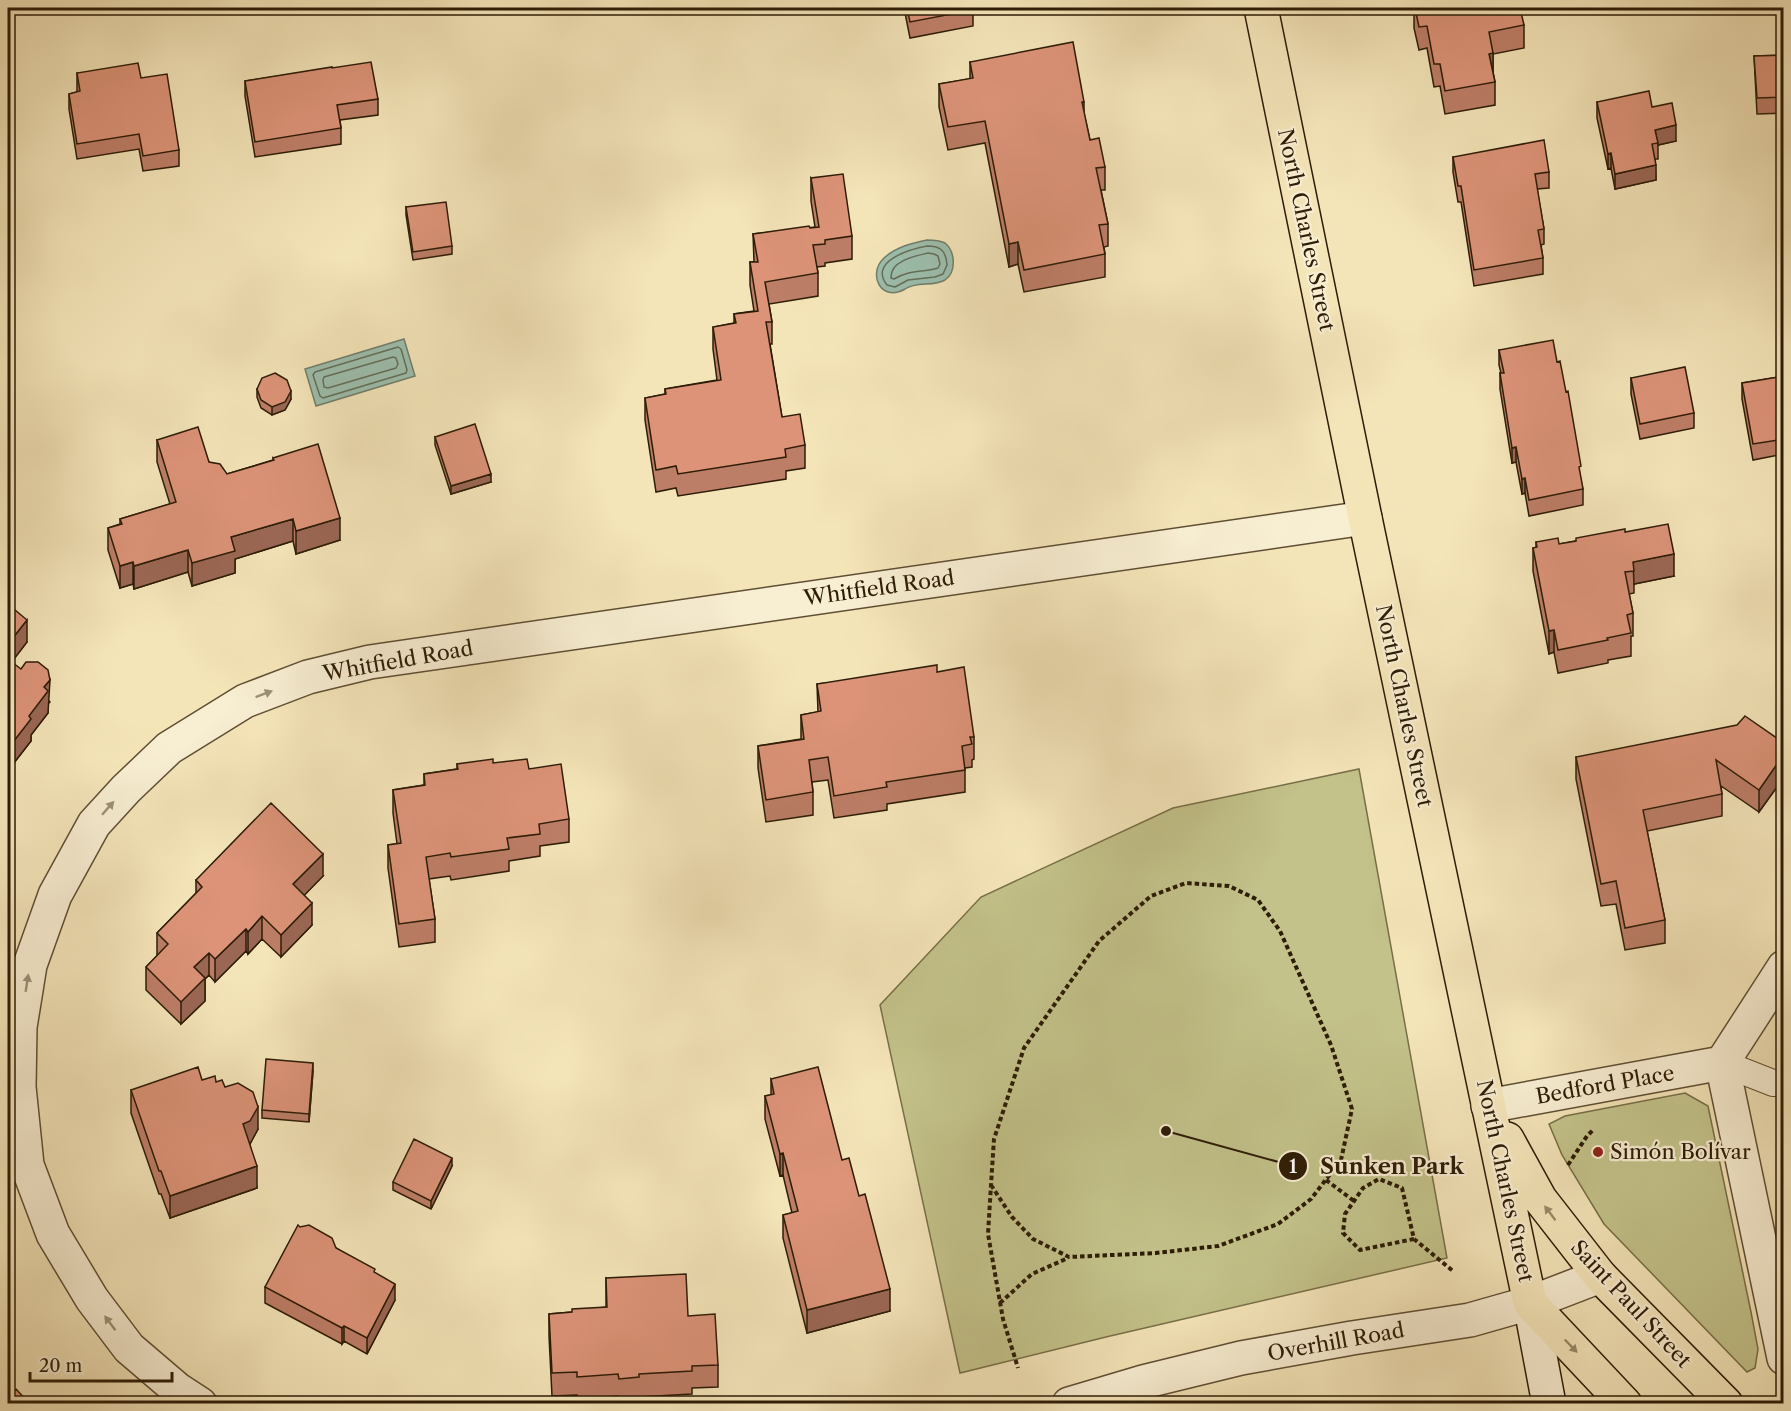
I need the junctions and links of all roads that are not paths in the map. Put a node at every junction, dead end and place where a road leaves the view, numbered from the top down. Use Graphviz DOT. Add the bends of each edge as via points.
graph roads {
  1 [pos="1261,8"];
  2 [pos="1365,518"];
  3 [pos="1784,967"];
  4 [pos="1722,1063"];
  5 [pos="1784,1082"];
  6 [pos="1488,1106"];
  7 [pos="1600,1276"];
  8 [pos="1530,1303"];
  9 [pos="1784,1358"];
  10 [pos="200,1404"];
  11 [pos="1069,1404"];
  12 [pos="1549,1404"];
  13 [pos="1625,1404"];
  14 [pos="1726,1404"];
  1 -- 2 [label="main road, North Charles Street"];
  2 -- 6 [label="main road, North Charles Street"];
  10 -- 2 [label="street, Whitfield Road, one-way" via="129,1348 92,1299 53,1234 27,1165 19,1087 20,1027 30,965 55,895 94,824 169,748 245,701 308,677 370,662"];
  3 -- 4 [label="street"];
  4 -- 5 [label="lane" via="1773,1083"];
  4 -- 6 [label="street, Bedford Place"];
  4 -- 9 [label="street"];
  7 -- 6 [label="main road, Saint Paul Street, one-way" via="1540,1199"];
  6 -- 8 [label="main road, North Charles Street"];
  7 -- 8 [label="street, Overhill Road"];
  7 -- 14 [label="main road, Saint Paul Street"];
  8 -- 11 [label="street, Overhill Road" via="1470,1320 1241,1358"];
  8 -- 12 [label="street, North Charles Street"];
  8 -- 13 [label="main road, one-way"];
}
